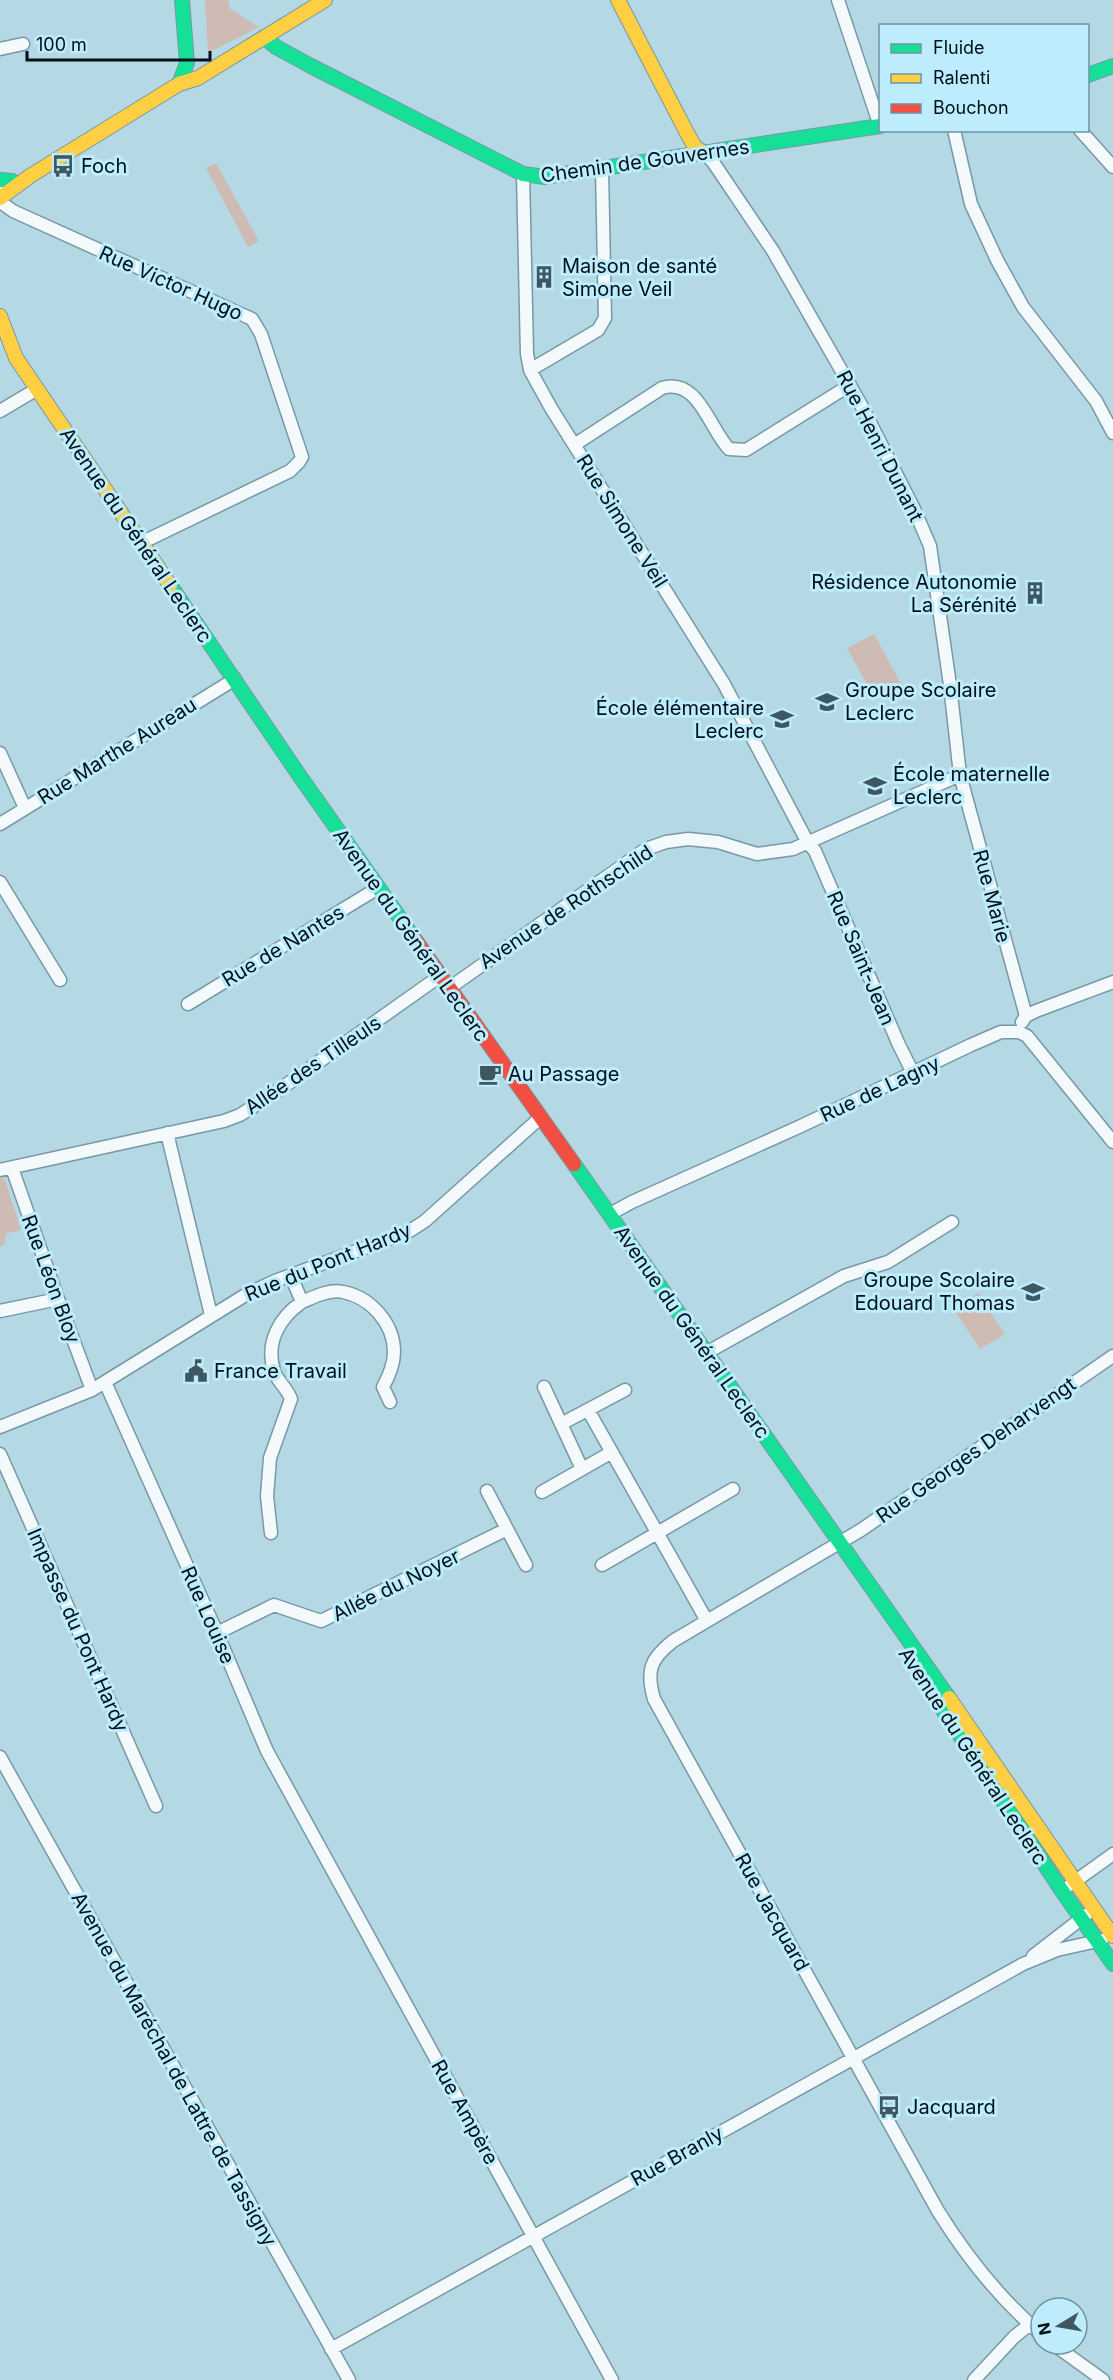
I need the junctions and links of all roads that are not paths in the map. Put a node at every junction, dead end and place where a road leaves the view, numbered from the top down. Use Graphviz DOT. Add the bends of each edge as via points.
graph roads {
  1 [pos="182,0"];
  2 [pos="325,0"];
  3 [pos="618,0"];
  4 [pos="838,0"];
  5 [pos="264,37"];
  6 [pos="23,44"];
  7 [pos="0,49"];
  8 [pos="223,61"];
  9 [pos="187,63"];
  10 [pos="1113,66"];
  11 [pos="1089,75"];
  12 [pos="179,84"];
  13 [pos="879,123"];
  14 [pos="879,126"];
  15 [pos="954,132"];
  16 [pos="1082,132"];
  17 [pos="704,153"];
  18 [pos="1113,167"];
  19 [pos="602,169"];
  20 [pos="523,174"];
  21 [pos="30,176"];
  22 [pos="2,188"];
  23 [pos="0,316"];
  24 [pos="530,370"];
  25 [pos="850,385"];
  26 [pos="37,389"];
  27 [pos="0,411"];
  28 [pos="1113,434"];
  29 [pos="574,445"];
  30 [pos="141,543"];
  31 [pos="235,679"];
  32 [pos="0,753"];
  33 [pos="960,775"];
  34 [pos="25,808"];
  35 [pos="0,824"];
  36 [pos="808,843"];
  37 [pos="0,882"];
  38 [pos="378,888"];
  39 [pos="440,976"];
  40 [pos="60,980"];
  41 [pos="1113,982"];
  42 [pos="448,989"];
  43 [pos="188,1004"];
  44 [pos="1026,1016"];
  45 [pos="1019,1032"];
  46 [pos="914,1073"];
  47 [pos="541,1117"];
  48 [pos="167,1133"];
  49 [pos="1113,1142"];
  50 [pos="6,1169"];
  51 [pos="610,1214"];
  52 [pos="952,1222"];
  53 [pos="291,1276"];
  54 [pos="58,1299"];
  55 [pos="302,1302"];
  56 [pos="0,1311"];
  57 [pos="211,1315"];
  58 [pos="706,1353"];
  59 [pos="1113,1356"];
  60 [pos="105,1382"];
  61 [pos="543,1387"];
  62 [pos="92,1390"];
  63 [pos="625,1390"];
  64 [pos="390,1402"];
  65 [pos="588,1410"];
  66 [pos="561,1424"];
  67 [pos="0,1427"];
  68 [pos="612,1452"];
  69 [pos="0,1454"];
  70 [pos="582,1469"];
  71 [pos="733,1489"];
  72 [pos="487,1491"];
  73 [pos="542,1492"];
  74 [pos="507,1529"];
  75 [pos="271,1533"];
  76 [pos="658,1533"];
  77 [pos="839,1544"];
  78 [pos="526,1565"];
  79 [pos="602,1565"];
  80 [pos="707,1621"];
  81 [pos="217,1633"];
  82 [pos="0,1756"];
  83 [pos="156,1806"];
  84 [pos="317,1845"];
  85 [pos="1113,1854"];
  86 [pos="1077,1881"];
  87 [pos="1062,1891"];
  88 [pos="1094,1908"];
  89 [pos="1081,1918"];
  90 [pos="1113,1937"];
  91 [pos="1096,1941"];
  92 [pos="1023,1964"];
  93 [pos="1113,1964"];
  94 [pos="852,2058"];
  95 [pos="533,2236"];
  96 [pos="1029,2323"];
  97 [pos="1029,2325"];
  98 [pos="331,2349"];
  99 [pos="1070,2356"];
  100 [pos="349,2380"];
  101 [pos="612,2380"];
  102 [pos="974,2380"];
  103 [pos="1103,2380"];
  1 -- 9 [label="main road"];
  2 -- 5 [label="main road"];
  3 -- 17 [label="main road" via="687,133"];
  4 -- 13 [label="street"];
  5 -- 8 [label="main road"];
  5 -- 20 [label="main road, Chemin de Gouvernes" via="309,65"];
  6 -- 7 [label="street"];
  8 -- 9 [label="main road"];
  8 -- 12 [label="main road" via="198,78"];
  9 -- 12 [label="main road"];
  10 -- 11 [label="main road"];
  12 -- 21 [label="main road"];
  14 -- 17 [label="main road, Chemin de Gouvernes"];
  15 -- 28 [label="street" via="971,204 997,260 1023,307 1090,393"];
  16 -- 18 [label="street"];
  17 -- 19 [label="main road, Chemin de Gouvernes"];
  17 -- 25 [label="street, Rue Henri Dunant" via="773,251"];
  19 -- 20 [label="main road, Chemin de Gouvernes" via="545,177"];
  19 -- 24 [label="street" via="605,318 598,330"];
  20 -- 24 [label="street, Rue Simone Veil"];
  21 -- 22 [label="main road"];
  21 -- 22 [label="main road"];
  22 -- 30 [label="street, Rue Victor Hugo" via="2,203 34,223 252,319 261,334 302,457 290,471"];
  23 -- 26 [label="main road, Avenue du Général Leclerc" via="16,358"];
  24 -- 29 [label="street, Rue Simone Veil"];
  25 -- 29 [label="street" via="746,450 729,449 693,395 673,384"];
  25 -- 33 [label="street, Rue Henri Dunant" via="930,546"];
  26 -- 27 [label="street"];
  26 -- 30 [label="main road, Avenue du Général Leclerc"];
  29 -- 36 [label="street, Rue Simone Veil" via="724,684"];
  30 -- 31 [label="main road, Avenue du Général Leclerc"];
  31 -- 34 [label="street, Rue Marthe Aureau"];
  31 -- 38 [label="main road, Avenue du Général Leclerc"];
  32 -- 34 [label="street"];
  33 -- 36 [label="street, Avenue de Rothschild"];
  33 -- 44 [label="street, Rue Marie"];
  34 -- 35 [label="street, Rue Marthe Aureau"];
  36 -- 42 [label="street, Avenue de Rothschild" via="757,854 718,842 688,839 646,849"];
  36 -- 46 [label="street, Rue Saint-Jean" via="815,851"];
  37 -- 40 [label="street"];
  38 -- 39 [label="main road, Avenue du Général Leclerc"];
  38 -- 43 [label="street, Rue de Nantes"];
  39 -- 42 [label="main road, Avenue du Général Leclerc"];
  39 -- 48 [label="street, Allée des Tilleuls" via="255,1106 224,1120"];
  41 -- 44 [label="street"];
  42 -- 47 [label="main road, Avenue du Général Leclerc"];
  44 -- 45 [label="street"];
  45 -- 46 [label="street, Rue de Lagny" via="1002,1032"];
  45 -- 49 [label="street" via="1035,1045"];
  46 -- 51 [label="street, Rue de Lagny"];
  47 -- 51 [label="main road, Avenue du Général Leclerc"];
  47 -- 53 [label="street, Rue du Pont Hardy" via="408,1232"];
  48 -- 50 [label="street, Allée des Tilleuls"];
  48 -- 57 [label="street"];
  50 -- 54 [label="street, Rue Léon Bloy"];
  51 -- 58 [label="main road, Avenue du Général Leclerc"];
  52 -- 58 [label="street" via="888,1262 844,1276"];
  53 -- 55 [label="street"];
  53 -- 57 [label="street, Rue du Pont Hardy" via="247,1294"];
  54 -- 56 [label="street"];
  54 -- 62 [label="street, Rue Léon Bloy"];
  55 -- 64 [label="street" via="342,1291 377,1311 391,1335 394,1351 392,1369 383,1387"];
  55 -- 75 [label="street" via="279,1323 273,1342 274,1370 291,1399 270,1458 267,1496"];
  57 -- 60 [label="street, Rue du Pont Hardy"];
  58 -- 77 [label="main road, Avenue du Général Leclerc"];
  59 -- 77 [label="street, Rue Georges Deharvengt"];
  60 -- 62 [label="street, Rue du Pont Hardy"];
  60 -- 81 [label="street, Rue Louise"];
  61 -- 66 [label="street"];
  62 -- 67 [label="street, Rue du Pont Hardy"];
  63 -- 65 [label="street"];
  65 -- 66 [label="street"];
  65 -- 68 [label="street"];
  66 -- 70 [label="street"];
  68 -- 70 [label="street"];
  68 -- 76 [label="street"];
  69 -- 83 [label="street, Impasse du Pont Hardy"];
  70 -- 73 [label="street"];
  71 -- 76 [label="street"];
  72 -- 74 [label="street"];
  74 -- 78 [label="street"];
  74 -- 81 [label="street, Allée du Noyer" via="321,1621 274,1605"];
  76 -- 79 [label="street"];
  76 -- 80 [label="street"];
  77 -- 80 [label="street, Rue Jacquard"];
  77 -- 86 [label="main road, Avenue du Général Leclerc"];
  77 -- 87 [label="main road, Avenue du Général Leclerc"];
  80 -- 94 [label="street, Rue Jacquard" via="658,1653 651,1666 654,1699"];
  81 -- 84 [label="street, Rue Louise" via="267,1751"];
  82 -- 98 [label="street, Avenue du Maréchal de Lattre de Tassigny"];
  84 -- 95 [label="street, Rue Ampère"];
  85 -- 86 [label="street"];
  86 -- 87 [label="street"];
  86 -- 88 [label="main road, Avenue du Général Leclerc"];
  87 -- 89 [label="main road, Avenue du Général Leclerc"];
  88 -- 89 [label="street, Rue Branly"];
  88 -- 90 [label="main road, Avenue du Général Leclerc"];
  89 -- 91 [label="main road, Avenue du Général Leclerc"];
  89 -- 92 [label="street, Rue Branly"];
  90 -- 91 [label="street, Rue Branly"];
  91 -- 92 [label="street, Rue Branly" via="1057,1950"];
  91 -- 93 [label="main road, Avenue du Général Leclerc"];
  92 -- 94 [label="street, Rue Branly"];
  94 -- 95 [label="street, Rue Branly"];
  94 -- 96 [label="street, Rue Jacquard" via="954,2236"];
  95 -- 98 [label="street, Rue Branly"];
  95 -- 101 [label="street, Rue Ampère"];
  97 -- 102 [label="street"];
  98 -- 100 [label="street, Avenue du Maréchal de Lattre de Tassigny"];
  99 -- 103 [label="street"];
}
